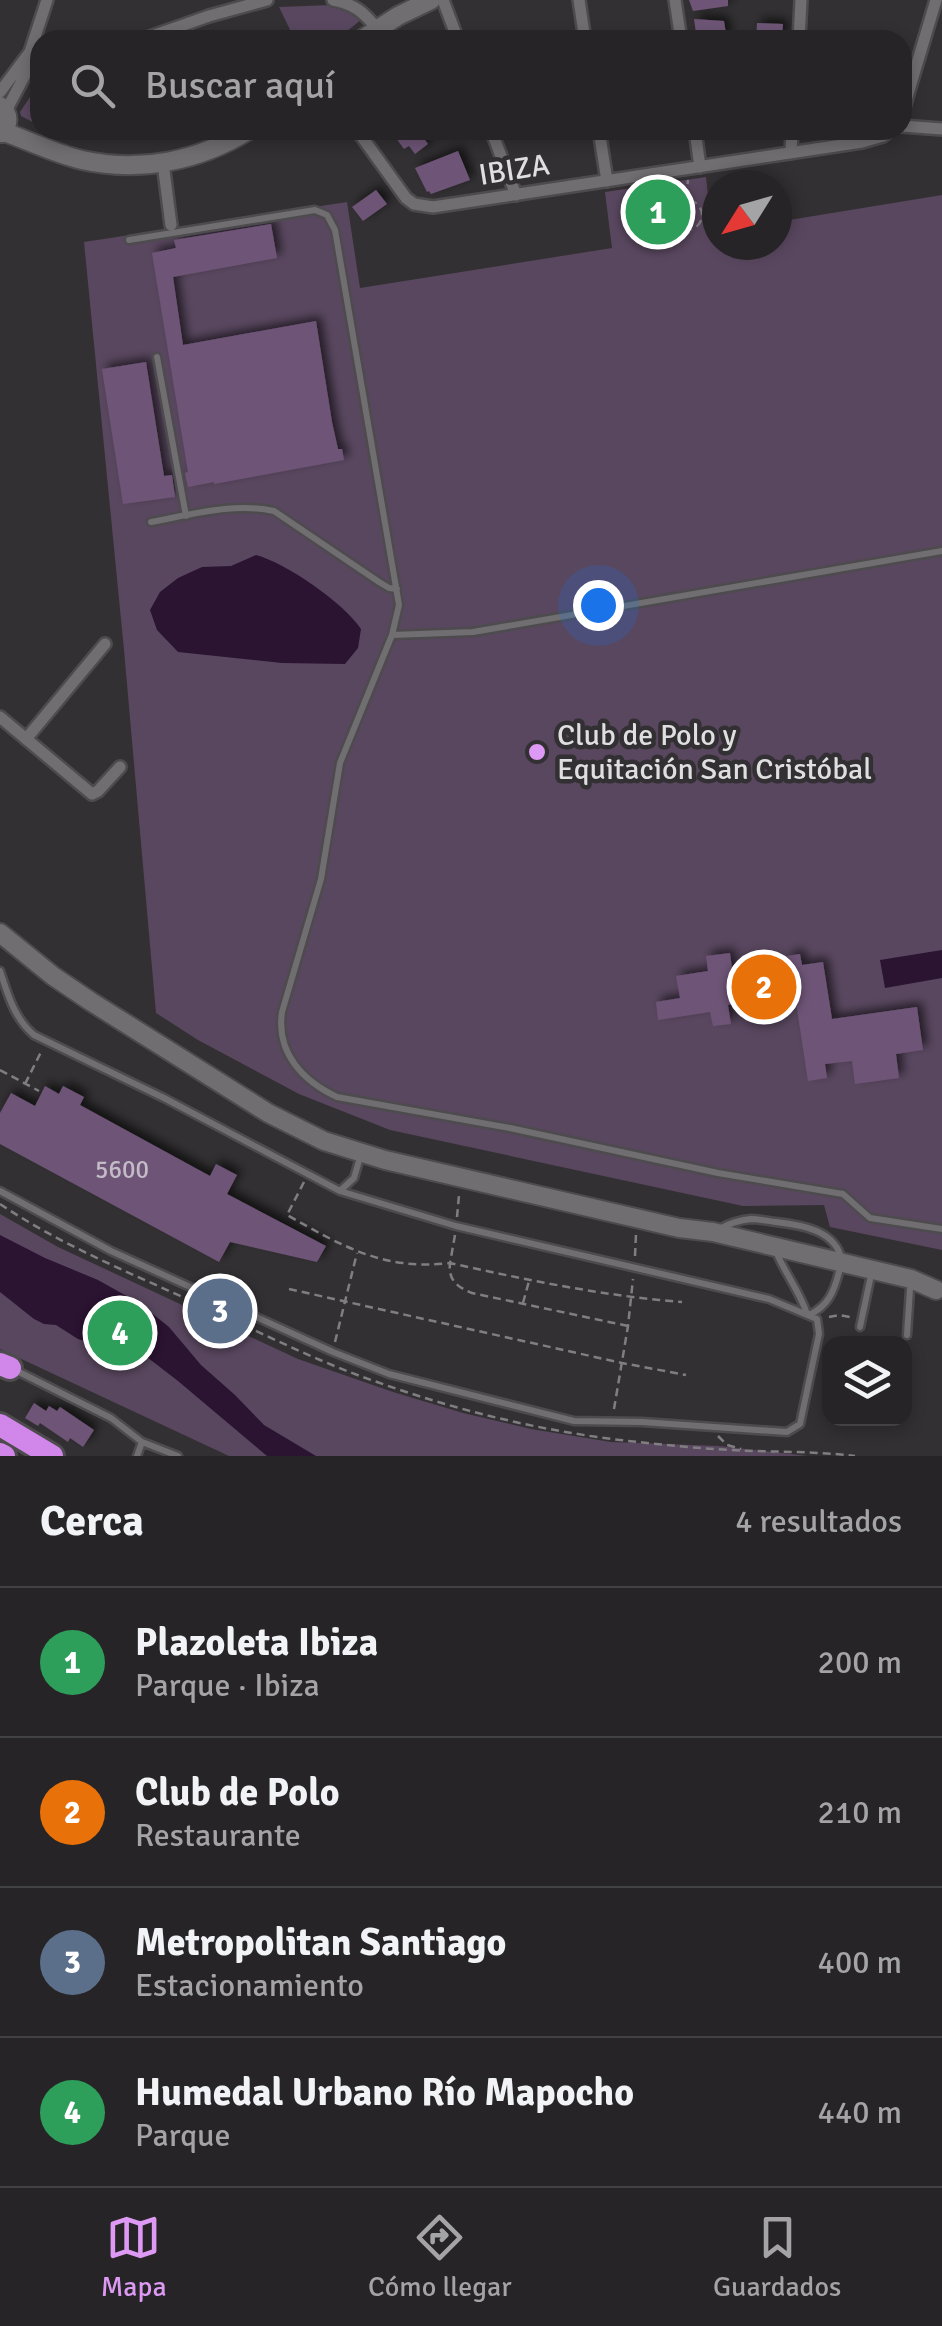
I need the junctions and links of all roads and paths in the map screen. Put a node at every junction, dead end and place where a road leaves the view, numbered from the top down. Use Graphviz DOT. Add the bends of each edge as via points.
graph roads {
  1 [pos="46,0"];
  2 [pos="268,0"];
  3 [pos="333,0"];
  4 [pos="431,0"];
  5 [pos="442,0"];
  6 [pos="580,0"];
  7 [pos="675,0"];
  8 [pos="801,0"];
  9 [pos="936,0"];
  10 [pos="37,30"];
  11 [pos="169,30"];
  12 [pos="368,30"];
  13 [pos="376,30"];
  14 [pos="454,30"];
  15 [pos="584,30"];
  16 [pos="680,30"];
  17 [pos="799,30"];
  18 [pos="30,52"];
  19 [pos="912,80"];
  20 [pos="2,116"];
  21 [pos="912,127"];
  22 [pos="942,129"];
  23 [pos="230,140"];
  24 [pos="364,140"];
  25 [pos="495,140"];
  26 [pos="601,140"];
  27 [pos="696,140"];
  28 [pos="791,140"];
  29 [pos="869,140"];
  30 [pos="790,153"];
  31 [pos="162,163"];
  32 [pos="700,167"];
  33 [pos="686,169"];
  34 [pos="634,177"];
  35 [pos="607,181"];
  36 [pos="516,195"];
  37 [pos="685,200"];
  38 [pos="672,220"];
  39 [pos="172,229"];
  40 [pos="129,240"];
  41 [pos="157,357"];
  42 [pos="186,516"];
  43 [pos="151,522"];
  44 [pos="942,551"];
  45 [pos="398,589"];
  46 [pos="392,635"];
  47 [pos="105,644"];
  48 [pos="0,718"];
  49 [pos="26,739"];
  50 [pos="120,767"];
  51 [pos="0,933"];
  52 [pos="0,971"];
  53 [pos="46,1042"];
  54 [pos="0,1070"];
  55 [pos="25,1084"];
  56 [pos="39,1091"];
  57 [pos="361,1154"];
  58 [pos="308,1175"];
  59 [pos="0,1190"];
  60 [pos="340,1191"];
  61 [pos="637,1218"];
  62 [pos="679,1228"];
  63 [pos="942,1229"];
  64 [pos="713,1232"];
  65 [pos="358,1252"];
  66 [pos="778,1256"];
  67 [pos="450,1263"];
  68 [pos="634,1268"];
  69 [pos="841,1268"];
  70 [pos="529,1280"];
  71 [pos="870,1280"];
  72 [pos="290,1289"];
  73 [pos="910,1289"];
  74 [pos="939,1291"];
  75 [pos="632,1298"];
  76 [pos="682,1302"];
  77 [pos="346,1303"];
  78 [pos="523,1304"];
  79 [pos="808,1316"];
  80 [pos="817,1319"];
  81 [pos="861,1324"];
  82 [pos="628,1326"];
  83 [pos="907,1334"];
  84 [pos="333,1352"];
  85 [pos="622,1363"];
  86 [pos="5,1366"];
  87 [pos="686,1375"];
  88 [pos="612,1421"];
  89 [pos="0,1425"];
  90 [pos="703,1426"];
  91 [pos="142,1442"];
  92 [pos="752,1451"];
  93 [pos="52,1456"];
  94 [pos="137,1456"];
  95 [pos="178,1456"];
  1 -- 10 [label="street"];
  2 -- 11 [label="street"];
  3 -- 12 [label="street" via="362,11"];
  4 -- 13 [label="main road"];
  5 -- 14 [label="street"];
  6 -- 15 [label="street"];
  7 -- 16 [label="street"];
  8 -- 17 [label="street"];
  9 -- 19 [label="street"];
  18 -- 20 [label="street"];
  18 -- 20 [label="street"];
  20 -- 31 [label="main road" via="7,133 82,160"];
  21 -- 22 [label="street"];
  23 -- 31 [label="main road"];
  24 -- 36 [label="street, IBIZA" via="414,204"];
  25 -- 36 [label="street"];
  26 -- 35 [label="street"];
  27 -- 32 [label="street"];
  28 -- 30 [label="street"];
  29 -- 30 [label="street, IBIZA"];
  30 -- 32 [label="street, IBIZA"];
  31 -- 39 [label="street"];
  32 -- 33 [label="street, IBIZA"];
  33 -- 34 [label="street, IBIZA"];
  33 -- 37 [label="path"];
  34 -- 35 [label="street, IBIZA"];
  34 -- 38 [label="path" via="637,199"];
  35 -- 36 [label="street, IBIZA"];
  37 -- 38 [label="path" via="672,210"];
  37 -- 38 [label="path" via="700,207 700,224 684,231"];
  39 -- 40 [label="lane"];
  39 -- 45 [label="lane" via="315,210 327,215 335,230"];
  41 -- 42 [label="lane"];
  42 -- 43 [label="lane"];
  42 -- 45 [label="lane" via="255,507 274,511"];
  44 -- 46 [label="lane" via="472,632"];
  45 -- 46 [label="lane"];
  46 -- 63 [label="lane" via="340,763 321,879 282,1012 283,1038 298,1071 338,1098 843,1194 870,1218"];
  47 -- 49 [label="street"];
  48 -- 49 [label="street"];
  49 -- 50 [label="street" via="92,794"];
  51 -- 57 [label="main road" via="90,1001 268,1113"];
  52 -- 53 [label="lane" via="14,1011"];
  53 -- 55 [label="path"];
  53 -- 58 [label="lane"];
  54 -- 55 [label="path"];
  55 -- 56 [label="path"];
  57 -- 60 [label="lane" via="354,1178"];
  57 -- 61 [label="main road"];
  58 -- 60 [label="lane"];
  58 -- 65 [label="path" via="287,1215"];
  59 -- 84 [label="lane" via="110,1251"];
  60 -- 68 [label="lane"];
  61 -- 62 [label="main road"];
  61 -- 68 [label="path"];
  62 -- 64 [label="main road"];
  62 -- 66 [label="main road"];
  64 -- 69 [label="main road"];
  64 -- 69 [label="lane" via="750,1219 815,1230 833,1241"];
  65 -- 67 [label="path" via="422,1266"];
  65 -- 77 [label="path"];
  66 -- 69 [label="main road"];
  66 -- 79 [label="lane"];
  67 -- 70 [label="path"];
  67 -- 78 [label="path" via="460,1289"];
  68 -- 75 [label="path"];
  68 -- 79 [label="lane" via="769,1299"];
  69 -- 71 [label="main road"];
  69 -- 74 [label="main road" via="911,1279"];
  69 -- 79 [label="lane" via="830,1298"];
  70 -- 75 [label="path"];
  70 -- 78 [label="path"];
  71 -- 73 [label="main road"];
  71 -- 81 [label="lane"];
  72 -- 77 [label="path"];
  73 -- 74 [label="main road"];
  73 -- 83 [label="lane"];
  75 -- 76 [label="path"];
  75 -- 82 [label="path"];
  77 -- 84 [label="path"];
  77 -- 85 [label="path"];
  78 -- 82 [label="path"];
  79 -- 80 [label="lane"];
  80 -- 81 [label="path" via="839,1315"];
  80 -- 90 [label="lane" via="800,1424 787,1432"];
  82 -- 85 [label="path"];
  84 -- 88 [label="lane" via="389,1374 574,1421"];
  85 -- 87 [label="path"];
  85 -- 88 [label="path"];
  86 -- 91 [label="lane" via="112,1418"];
  88 -- 90 [label="lane"];
  89 -- 93 [label="highway"];
  90 -- 92 [label="path" via="727,1446"];
  91 -- 94 [label="lane"];
  91 -- 95 [label="lane"];
}
